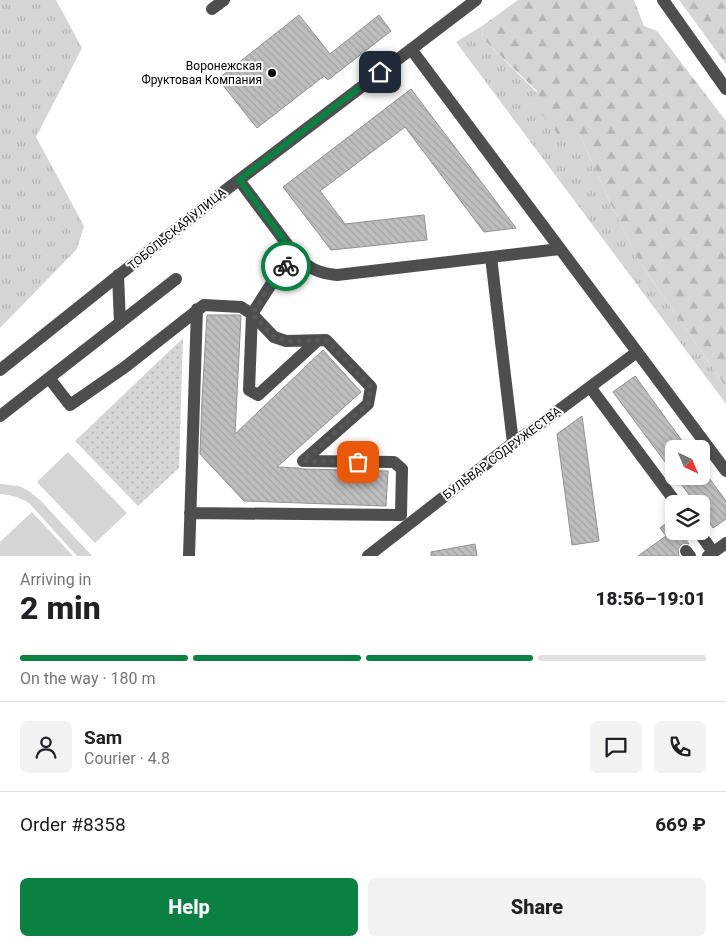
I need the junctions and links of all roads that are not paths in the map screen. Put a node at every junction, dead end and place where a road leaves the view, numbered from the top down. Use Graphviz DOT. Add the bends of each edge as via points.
graph roads {
  1 [pos="224,0"];
  2 [pos="476,0"];
  3 [pos="663,0"];
  4 [pos="212,9"];
  5 [pos="411,49"];
  6 [pos="726,89"];
  7 [pos="239,180"];
  8 [pos="560,248"];
  9 [pos="296,256"];
  10 [pos="491,257"];
  11 [pos="118,275"];
  12 [pos="176,280"];
  13 [pos="197,309"];
  14 [pos="252,314"];
  15 [pos="120,323"];
  16 [pos="317,341"];
  17 [pos="637,352"];
  18 [pos="0,370"];
  19 [pos="49,378"];
  20 [pos="590,387"];
  21 [pos="19,401"];
  22 [pos="0,402"];
  23 [pos="0,416"];
  24 [pos="513,443"];
  25 [pos="726,471"];
  26 [pos="670,495"];
  27 [pos="190,512"];
  28 [pos="703,540"];
  29 [pos="726,543"];
  30 [pos="711,554"];
  31 [pos="189,556"];
  32 [pos="368,556"];
  1 -- 4 [label="street"];
  2 -- 5 [label="street, ТОБОЛЬСКАЯ УЛИЦА"];
  3 -- 6 [label="street"];
  5 -- 7 [label="street, ТОБОЛЬСКАЯ УЛИЦА"];
  5 -- 8 [label="street"];
  7 -- 9 [label="street"];
  7 -- 11 [label="street, ТОБОЛЬСКАЯ УЛИЦА"];
  8 -- 10 [label="street"];
  8 -- 17 [label="street"];
  9 -- 10 [label="street" via="322,274 337,275"];
  9 -- 14 [label="street" via="277,275"];
  10 -- 24 [label="street"];
  11 -- 15 [label="street"];
  11 -- 18 [label="street, ТОБОЛЬСКАЯ УЛИЦА"];
  12 -- 15 [label="street"];
  13 -- 14 [label="street" via="204,305 241,306"];
  13 -- 19 [label="street" via="125,367 70,405"];
  13 -- 27 [label="street"];
  14 -- 16 [label="street" via="274,337 286,341"];
  14 -- 16 [label="street" via="248,390 258,395"];
  15 -- 19 [label="street"];
  16 -- 27 [label="street" via="326,340 371,387 368,404 303,461 394,462 402,469 401,515"];
  17 -- 20 [label="street, БУЛЬВАР СОДРУЖЕСТВА"];
  17 -- 25 [label="street"];
  19 -- 21 [label="street"];
  20 -- 24 [label="street, БУЛЬВАР СОДРУЖЕСТВА"];
  20 -- 26 [label="street"];
  21 -- 22 [label="street"];
  21 -- 23 [label="street"];
  24 -- 32 [label="street, БУЛЬВАР СОДРУЖЕСТВА"];
  27 -- 31 [label="street"];
  28 -- 30 [label="street"];
  29 -- 30 [label="street"];
}
